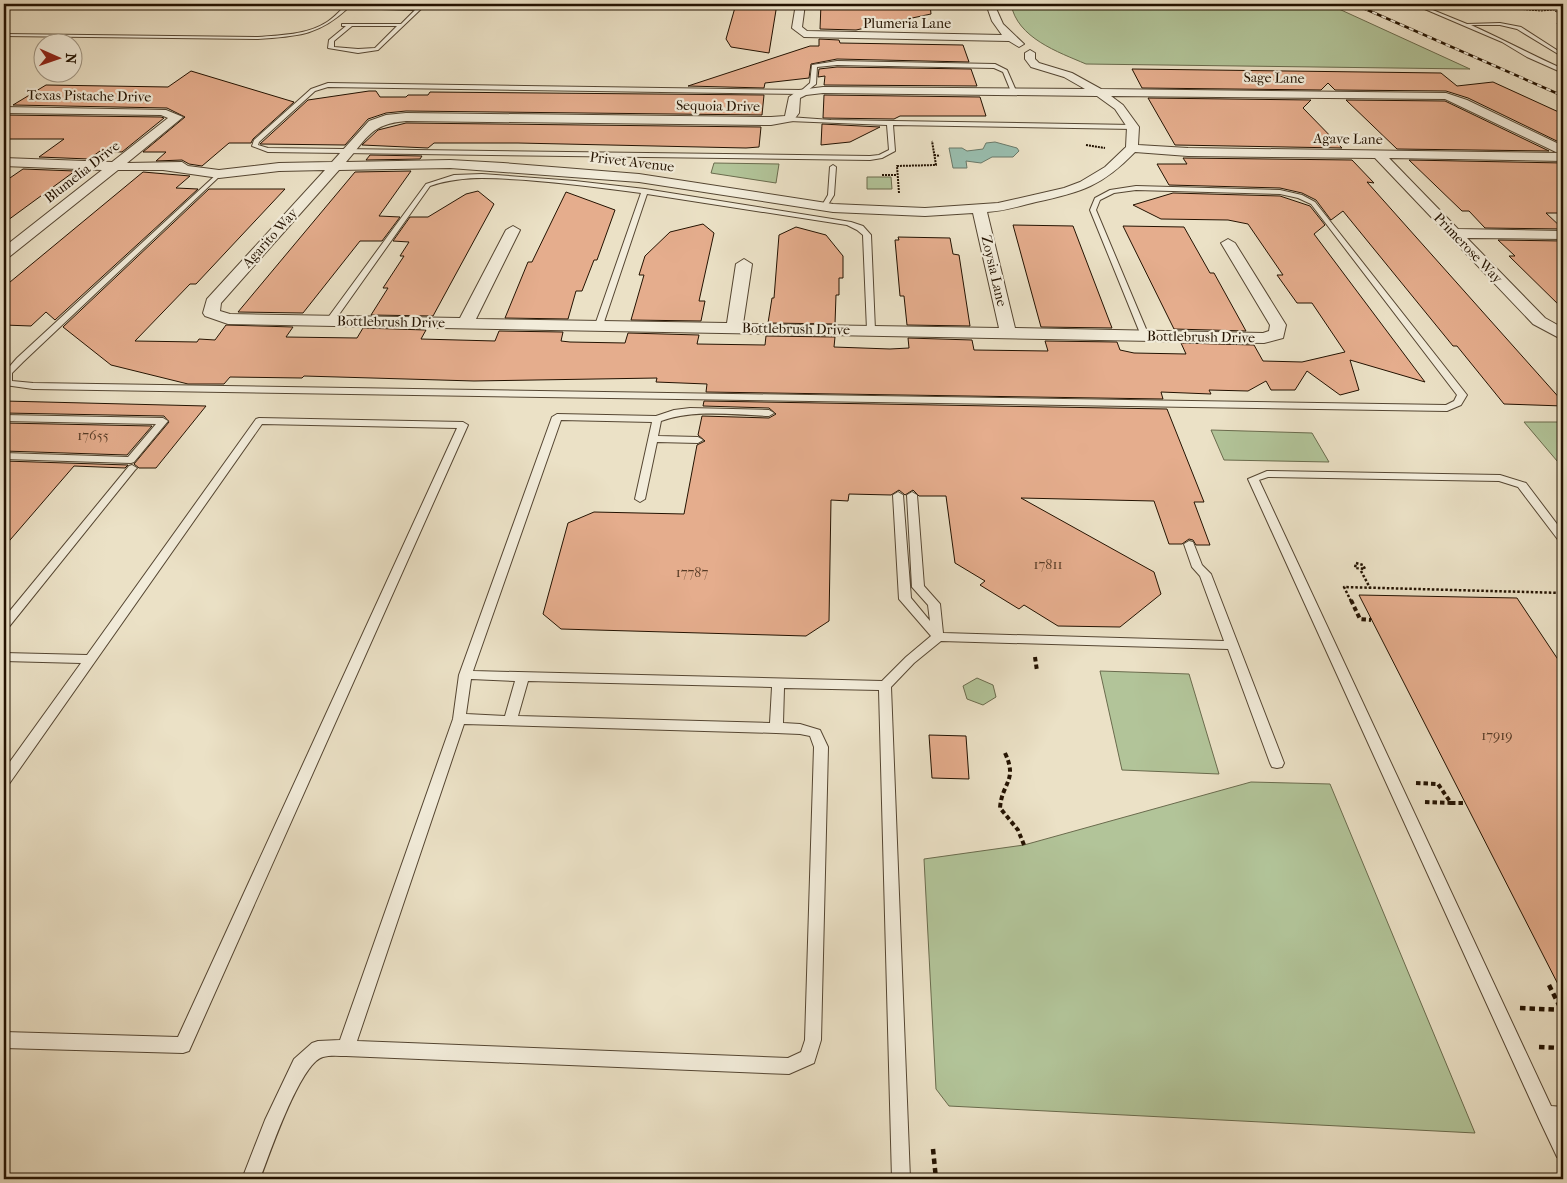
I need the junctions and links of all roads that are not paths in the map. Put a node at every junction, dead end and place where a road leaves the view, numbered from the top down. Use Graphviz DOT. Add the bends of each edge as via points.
graph roads {
  1 [pos="800,4"];
  2 [pos="990,4"];
  3 [pos="1415,4"];
  4 [pos="349,5"];
  5 [pos="328,24"];
  6 [pos="1462,24"];
  7 [pos="351,25"];
  8 [pos="402,25"];
  9 [pos="4,35"];
  10 [pos="1010,38"];
  11 [pos="1563,56"];
  12 [pos="1563,72"];
  13 [pos="802,92"];
  14 [pos="1014,93"];
  15 [pos="1102,94"];
  16 [pos="4,110"];
  17 [pos="174,115"];
  18 [pos="789,119"];
  19 [pos="890,123"];
  20 [pos="1133,127"];
  21 [pos="1132,148"];
  22 [pos="348,151"];
  23 [pos="1563,151"];
  24 [pos="1378,154"];
  25 [pos="1563,157"];
  26 [pos="4,162"];
  27 [pos="334,166"];
  28 [pos="115,167"];
  29 [pos="279,167"];
  30 [pos="833,167"];
  31 [pos="168,168"];
  32 [pos="219,174"];
  33 [pos="645,191"];
  34 [pos="824,207"];
  35 [pos="979,209"];
  36 [pos="513,230"];
  37 [pos="1454,233"];
  38 [pos="1563,235"];
  39 [pos="1228,243"];
  40 [pos="4,254"];
  41 [pos="744,264"];
  42 [pos="211,313"];
  43 [pos="330,321"];
  44 [pos="466,323"];
  45 [pos="599,326"];
  46 [pos="734,328"];
  47 [pos="871,330"];
  48 [pos="1008,333"];
  49 [pos="1563,334"];
  50 [pos="1144,336"];
  51 [pos="769,413"];
  52 [pos="4,418"];
  53 [pos="657,419"];
  54 [pos="653,439"];
  55 [pos="698,440"];
  56 [pos="4,456"];
  57 [pos="132,468"];
  58 [pos="898,495"];
  59 [pos="912,496"];
  60 [pos="640,499"];
  61 [pos="1563,540"];
  62 [pos="1189,544"];
  63 [pos="4,625"];
  64 [pos="938,637"];
  65 [pos="1232,645"];
  66 [pos="4,657"];
  67 [pos="90,659"];
  68 [pos="464,675"];
  69 [pos="523,676"];
  70 [pos="778,682"];
  71 [pos="885,686"];
  72 [pos="459,719"];
  73 [pos="510,720"];
  74 [pos="776,728"];
  75 [pos="1277,763"];
  76 [pos="4,780"];
  77 [pos="4,1040"];
  78 [pos="346,1048"];
  79 [pos="1555,1115"];
  80 [pos="1563,1151"];
  81 [pos="251,1179"];
  82 [pos="902,1179"];
  1 -- 10 [label="street, Plumeria Lane" via="797,28 804,34"];
  2 -- 10 [label="street" via="991,14"];
  3 -- 6 [label="lane"];
  4 -- 5 [label="lane"];
  4 -- 8 [label="lane" via="418,9"];
  5 -- 7 [label="lane"];
  5 -- 9 [label="lane" via="296,35 258,38"];
  6 -- 11 [label="lane" via="1511,25"];
  6 -- 12 [label="lane" via="1504,41"];
  7 -- 8 [label="lane"];
  7 -- 8 [label="lane" via="330,41 331,48 376,49"];
  10 -- 15 [label="street" via="1030,53 1035,65 1068,75"];
  13 -- 14 [label="street"];
  13 -- 14 [label="lane" via="813,84 814,66 837,63 996,66 1005,71"];
  13 -- 18 [label="street" via="795,96 794,113"];
  13 -- 22 [label="lane" via="328,85 313,90 256,141 255,146 268,150"];
  14 -- 15 [label="street"];
  15 -- 20 [label="street" via="1126,114"];
  15 -- 23 [label="street, Sage Lane" via="1164,91 1446,96"];
  16 -- 17 [label="street, Texas Pistache Drive" via="162,112"];
  17 -- 28 [label="street, Blumelia Drive" via="175,120"];
  18 -- 19 [label="lane"];
  18 -- 22 [label="street, Sequoia Drive" via="406,117 373,124"];
  19 -- 20 [label="lane"];
  19 -- 22 [label="lane" via="892,151 870,158"];
  20 -- 21 [label="street"];
  21 -- 24 [label="street, Agave Lane" via="1188,152"];
  21 -- 35 [label="street, Privet Avenue" via="1110,170 1085,185 1043,198"];
  22 -- 27 [label="street, Sequoia Drive"];
  24 -- 25 [label="street, Agave Lane"];
  24 -- 37 [label="street, Primerose Way"];
  26 -- 28 [label="street, Privet Avenue"];
  27 -- 29 [label="street, Privet Avenue"];
  27 -- 34 [label="street, Privet Avenue" via="450,164 572,172 638,178"];
  27 -- 42 [label="street, Agarito Way" via="213,302"];
  28 -- 31 [label="street, Privet Avenue"];
  28 -- 40 [label="street, Blumelia Drive"];
  29 -- 31 [label="street, Privet Avenue" via="228,162"];
  29 -- 32 [label="street, Privet Avenue"];
  30 -- 34 [label="lane" via="831,195"];
  31 -- 32 [label="street, Privet Avenue"];
  32 -- 50 [label="lane" via="20,360 8,373 8,383 33,386 1447,408 1458,403 1462,394 1312,203 1300,196 1280,192 1136,188 1112,191 1097,199 1093,210"];
  33 -- 43 [label="lane" via="513,178 457,176 441,179 428,185"];
  33 -- 45 [label="lane"];
  33 -- 47 [label="lane" via="849,223 860,228 867,235"];
  34 -- 35 [label="street, Privet Avenue" via="897,212"];
  35 -- 48 [label="street, Zoysia Lane"];
  36 -- 44 [label="street"];
  37 -- 38 [label="street"];
  37 -- 49 [label="street, Primerose Way" via="1539,321"];
  39 -- 50 [label="street, Bottlebrush Drive" via="1278,325 1276,334 1264,338"];
  41 -- 46 [label="street"];
  42 -- 43 [label="street, Bottlebrush Drive" via="228,318"];
  43 -- 44 [label="street, Bottlebrush Drive"];
  44 -- 45 [label="street, Bottlebrush Drive"];
  45 -- 46 [label="street, Bottlebrush Drive"];
  46 -- 47 [label="street, Bottlebrush Drive"];
  47 -- 48 [label="street, Bottlebrush Drive"];
  48 -- 50 [label="street, Bottlebrush Drive"];
  51 -- 53 [label="lane" via="690,411"];
  52 -- 56 [label="lane" via="163,421 131,460"];
  53 -- 54 [label="lane"];
  53 -- 68 [label="lane" via="557,417"];
  54 -- 55 [label="lane"];
  54 -- 60 [label="lane"];
  57 -- 63 [label="lane"];
  58 -- 64 [label="lane" via="905,599"];
  59 -- 64 [label="lane" via="918,587 934,604"];
  61 -- 79 [label="lane" via="1522,485 1500,478 1267,474 1253,479 1497,1007"];
  62 -- 65 [label="lane" via="1197,567 1205,574"];
  64 -- 65 [label="lane"];
  64 -- 71 [label="lane"];
  65 -- 75 [label="lane"];
  66 -- 67 [label="lane"];
  67 -- 76 [label="lane"];
  67 -- 77 [label="lane" via="259,421 463,424 183,1045"];
  68 -- 69 [label="lane"];
  68 -- 72 [label="lane"];
  69 -- 70 [label="lane"];
  69 -- 73 [label="lane"];
  70 -- 71 [label="lane"];
  70 -- 74 [label="lane"];
  71 -- 82 [label="lane"];
  72 -- 73 [label="lane"];
  72 -- 78 [label="lane"];
  73 -- 74 [label="lane"];
  74 -- 78 [label="lane" via="815,733 821,747 813,1040 808,1057 789,1066"];
  78 -- 81 [label="lane" via="318,1049 300,1065"];
  79 -- 80 [label="lane"];
}
